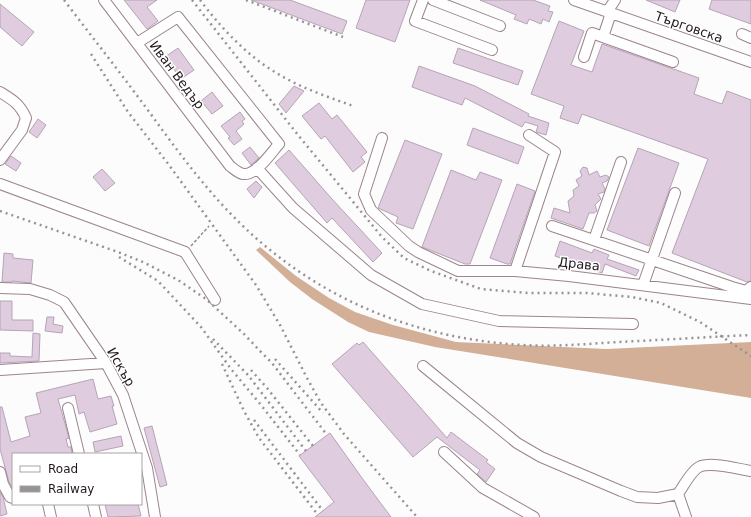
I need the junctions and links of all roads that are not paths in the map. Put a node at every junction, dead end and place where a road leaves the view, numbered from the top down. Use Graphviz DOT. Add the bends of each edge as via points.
graph roads {
  1 [pos="104,0"];
  2 [pos="423,0"];
  3 [pos="433,0"];
  4 [pos="574,0"];
  5 [pos="615,0"];
  6 [pos="609,12"];
  7 [pos="500,26"];
  8 [pos="602,37"];
  9 [pos="137,43"];
  10 [pos="492,50"];
  11 [pos="584,57"];
  12 [pos="674,62"];
  13 [pos="751,62"];
  14 [pos="0,92"];
  15 [pos="529,135"];
  16 [pos="382,138"];
  17 [pos="0,160"];
  18 [pos="621,162"];
  19 [pos="257,168"];
  20 [pos="0,184"];
  21 [pos="675,193"];
  22 [pos="552,226"];
  23 [pos="594,240"];
  24 [pos="652,260"];
  25 [pos="515,271"];
  26 [pos="643,285"];
  27 [pos="751,287"];
  28 [pos="0,288"];
  29 [pos="751,299"];
  30 [pos="215,300"];
  31 [pos="633,324"];
  32 [pos="106,363"];
  33 [pos="424,366"];
  34 [pos="0,370"];
  35 [pos="68,408"];
  36 [pos="444,452"];
  37 [pos="79,453"];
  38 [pos="139,453"];
  39 [pos="144,469"];
  40 [pos="751,471"];
  41 [pos="0,472"];
  42 [pos="678,494"];
  43 [pos="8,498"];
  44 [pos="48,505"];
  45 [pos="93,505"];
  46 [pos="51,517"];
  47 [pos="96,517"];
  48 [pos="155,517"];
  49 [pos="534,517"];
  50 [pos="686,517"];
  1 -- 9 [label="street, Иван Ведър"];
  2 -- 10 [label="street" via="415,21"];
  3 -- 7 [label="street"];
  4 -- 6 [label="street, Търговска"];
  5 -- 6 [label="street"];
  6 -- 8 [label="street"];
  6 -- 13 [label="street, Търговска"];
  8 -- 11 [label="street" via="592,33"];
  8 -- 12 [label="street"];
  9 -- 19 [label="street, Иван Ведър" via="230,166 236,172 244,174 254,172"];
  9 -- 19 [label="street" via="178,17 279,144"];
  14 -- 17 [label="street" via="14,100 26,118 22,130"];
  15 -- 25 [label="street" via="555,152"];
  16 -- 25 [label="street, Драва" via="364,194 371,210 409,246 458,270"];
  18 -- 23 [label="street"];
  19 -- 31 [label="street" via="293,208 371,275 422,304 499,321"];
  20 -- 30 [label="street" via="185,252"];
  21 -- 24 [label="street"];
  22 -- 23 [label="street"];
  23 -- 24 [label="street"];
  24 -- 26 [label="street"];
  24 -- 27 [label="street" via="732,287 746,290"];
  25 -- 26 [label="street, Драва"];
  26 -- 29 [label="street, Драва"];
  28 -- 32 [label="street, Искър" via="30,289 64,302"];
  32 -- 34 [label="street"];
  32 -- 38 [label="street, Искър" via="123,395"];
  33 -- 42 [label="street" via="517,443 542,457 637,497 658,498"];
  35 -- 37 [label="street"];
  36 -- 49 [label="street" via="483,488"];
  39 -- 48 [label="street, Искър"];
  40 -- 42 [label="street" via="709,464 698,467"];
  41 -- 43 [label="street"];
  42 -- 50 [label="street"];
  44 -- 46 [label="street"];
  45 -- 47 [label="street"];
}
